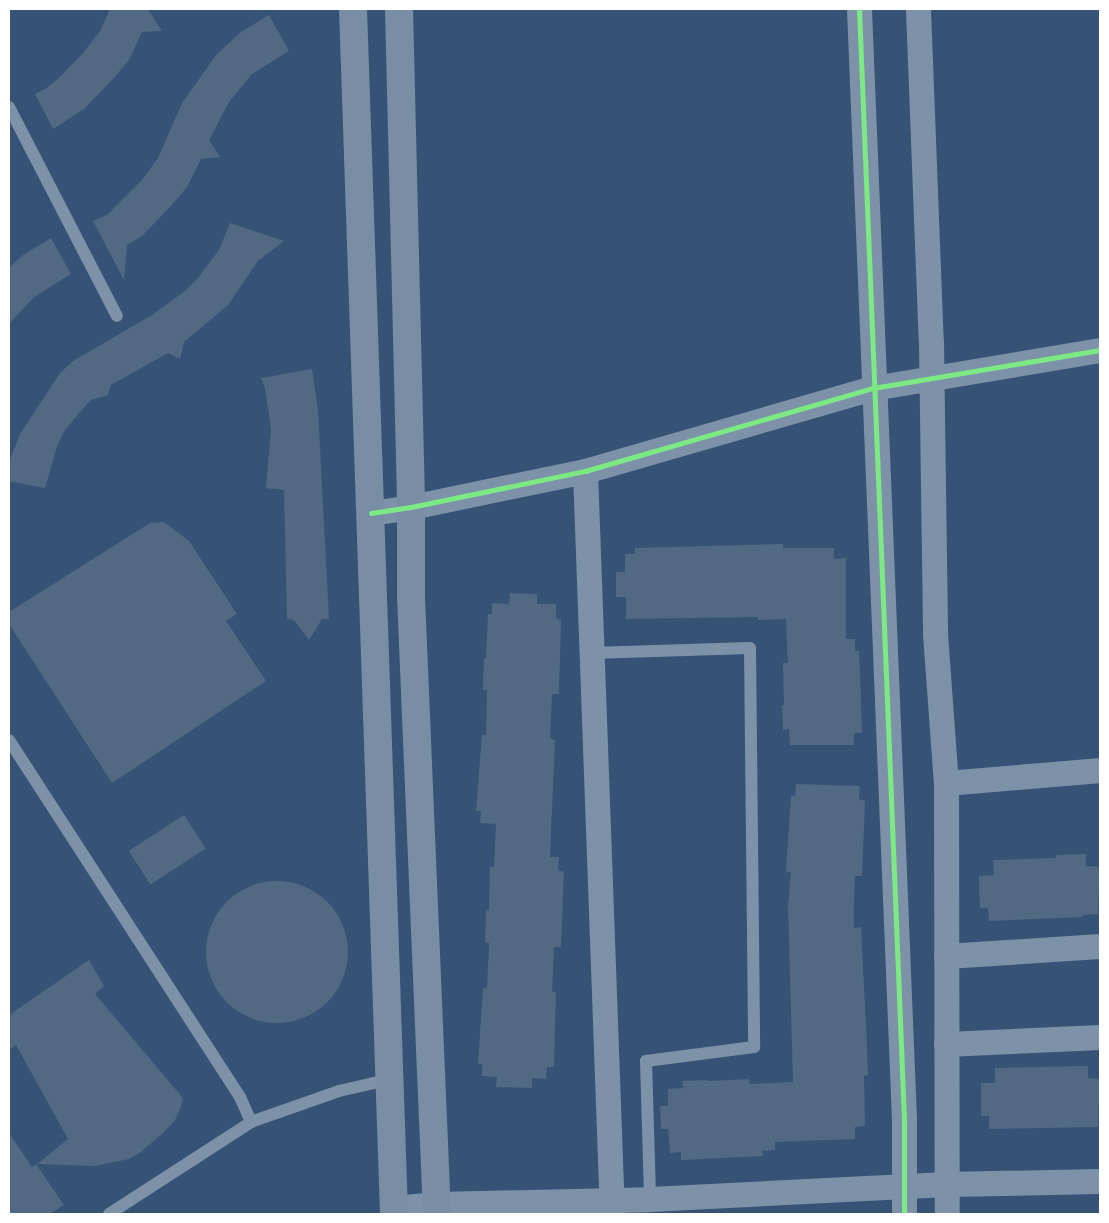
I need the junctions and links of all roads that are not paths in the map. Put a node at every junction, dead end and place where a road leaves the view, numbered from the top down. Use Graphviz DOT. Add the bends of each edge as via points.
graph roads {
  1 [pos="354,9"];
  2 [pos="398,9"];
  3 [pos="859,9"];
  4 [pos="918,9"];
  5 [pos="9,107"];
  6 [pos="117,316"];
  7 [pos="1100,350"];
  8 [pos="932,378"];
  9 [pos="873,388"];
  10 [pos="585,471"];
  11 [pos="411,507"];
  12 [pos="371,513"];
  13 [pos="592,653"];
  14 [pos="9,740"];
  15 [pos="1100,770"];
  16 [pos="946,783"];
  17 [pos="1100,946"];
  18 [pos="946,956"];
  19 [pos="1100,1037"];
  20 [pos="946,1044"];
  21 [pos="391,1080"];
  22 [pos="251,1122"];
  23 [pos="1100,1181"];
  24 [pos="946,1184"];
  25 [pos="905,1188"];
  26 [pos="650,1199"];
  27 [pos="612,1208"];
  28 [pos="437,1209"];
  29 [pos="394,1211"];
  30 [pos="109,1214"];
  31 [pos="904,1214"];
  32 [pos="947,1214"];
  1 -- 12 [label="main road"];
  2 -- 11 [label="main road"];
  3 -- 9 [label="street"];
  4 -- 8 [label="street"];
  5 -- 6 [label="lane"];
  7 -- 8 [label="street"];
  8 -- 9 [label="street"];
  8 -- 16 [label="street" via="935,634"];
  9 -- 10 [label="street"];
  9 -- 25 [label="street" via="892,800"];
  10 -- 11 [label="street"];
  10 -- 13 [label="street"];
  11 -- 12 [label="street"];
  11 -- 28 [label="main road" via="411,596"];
  12 -- 21 [label="main road"];
  13 -- 26 [label="lane" via="750,648 754,1047 646,1061"];
  13 -- 27 [label="street"];
  14 -- 22 [label="lane" via="240,1097"];
  15 -- 16 [label="street"];
  16 -- 18 [label="street"];
  17 -- 18 [label="street"];
  18 -- 20 [label="street"];
  19 -- 20 [label="street"];
  20 -- 24 [label="street"];
  21 -- 22 [label="lane" via="339,1091"];
  21 -- 29 [label="main road"];
  22 -- 30 [label="lane"];
  23 -- 24 [label="street"];
  24 -- 25 [label="street"];
  24 -- 32 [label="street"];
  25 -- 26 [label="street"];
  25 -- 31 [label="street"];
  26 -- 27 [label="street"];
  27 -- 28 [label="street"];
  28 -- 29 [label="street"];
}
